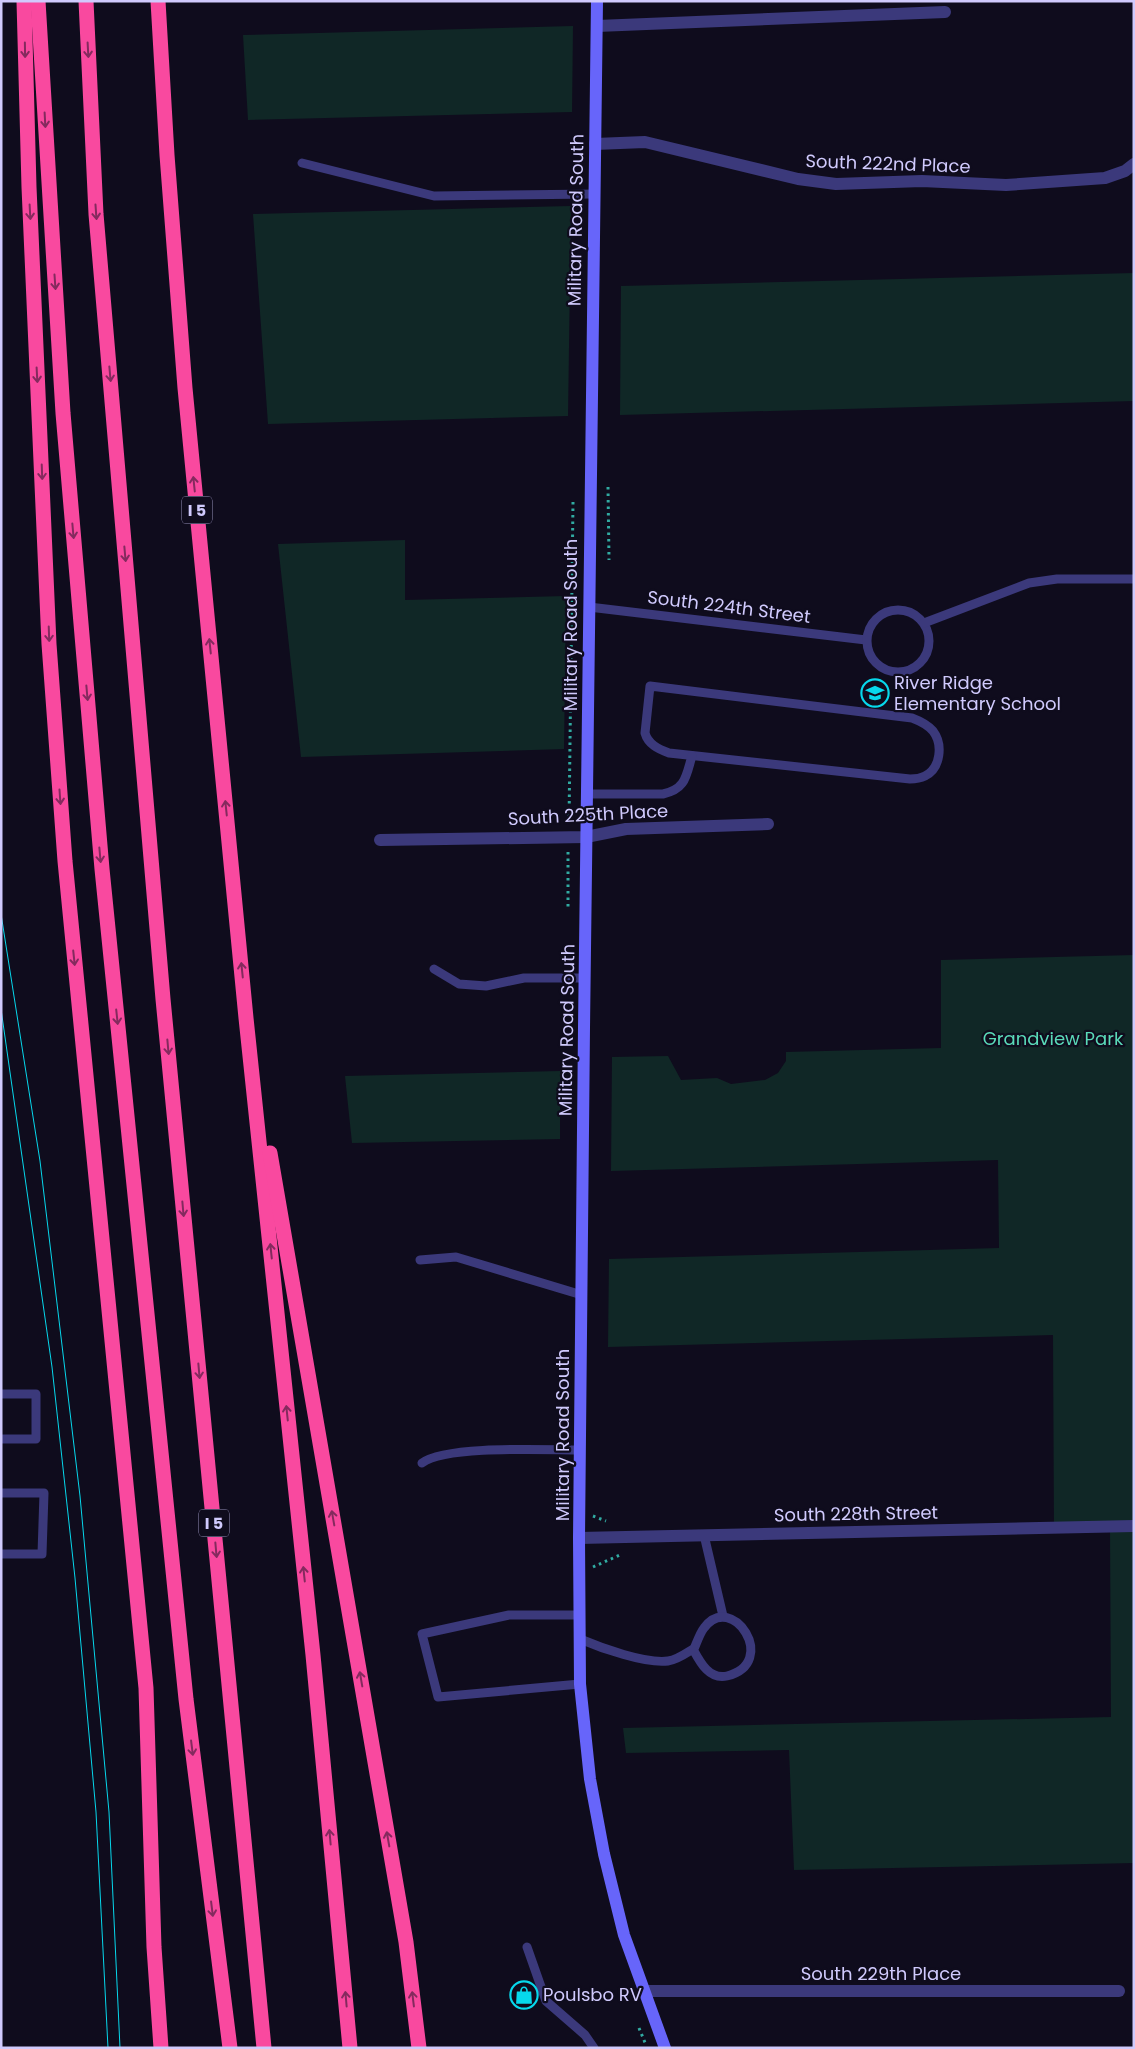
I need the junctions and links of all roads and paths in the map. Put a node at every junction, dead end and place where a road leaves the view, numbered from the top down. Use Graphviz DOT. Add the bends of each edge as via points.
graph roads {
  1 [pos="24,1"];
  2 [pos="38,1"];
  3 [pos="86,1"];
  4 [pos="158,1"];
  5 [pos="597,1"];
  6 [pos="945,12"];
  7 [pos="596,26"];
  8 [pos="595,144"];
  9 [pos="302,163"];
  10 [pos="1134,164"];
  11 [pos="594,194"];
  12 [pos="1134,579"];
  13 [pos="588,607"];
  14 [pos="924,624"];
  15 [pos="866,640"];
  16 [pos="692,756"];
  17 [pos="587,794"];
  18 [pos="768,824"];
  19 [pos="586,837"];
  20 [pos="380,840"];
  21 [pos="434,969"];
  22 [pos="585,978"];
  23 [pos="246,1018"];
  24 [pos="420,1260"];
  25 [pos="582,1295"];
  26 [pos="1,1394"];
  27 [pos="1,1439"];
  28 [pos="580,1450"];
  29 [pos="422,1463"];
  30 [pos="1,1493"];
  31 [pos="1134,1526"];
  32 [pos="704,1535"];
  33 [pos="579,1538"];
  34 [pos="1,1554"];
  35 [pos="579,1614"];
  36 [pos="723,1616"];
  37 [pos="580,1640"];
  38 [pos="693,1650"];
  39 [pos="580,1684"];
  40 [pos="527,1948"];
  41 [pos="643,1991"];
  42 [pos="1119,1991"];
  43 [pos="161,2048"];
  44 [pos="230,2048"];
  45 [pos="264,2048"];
  46 [pos="350,2048"];
  47 [pos="418,2048"];
  48 [pos="594,2048"];
  49 [pos="665,2048"];
  1 -- 43 [label="highway, one-way" via="50,654 65,861 146,1688 154,1946"];
  2 -- 44 [label="highway, one-way" via="63,413 102,870 186,1699"];
  3 -- 45 [label="highway, I 5, one-way" via="96,214 163,999"];
  23 -- 4 [label="highway, I 5, one-way" via="185,388"];
  5 -- 7 [label="main road, Military Road South"];
  6 -- 7 [label="street"];
  7 -- 8 [label="main road, Military Road South"];
  8 -- 10 [label="street, South 222nd Place" via="645,142 798,179 836,184 922,181 1006,186 1105,178 1125,172"];
  8 -- 11 [label="main road, Military Road South"];
  9 -- 11 [label="lane" via="434,196"];
  11 -- 13 [label="main road, Military Road South"];
  12 -- 14 [label="lane" via="1057,579 1029,583"];
  13 -- 15 [label="lane, South 224th Street"];
  13 -- 17 [label="main road, Military Road South"];
  14 -- 15 [label="lane" via="908,612 889,611 873,622"];
  14 -- 15 [label="lane" via="928,632 927,653 921,662 902,672 881,668 868,651"];
  16 -- 16 [label="lane" via="910,779 924,777 934,770 939,749 932,730 912,718 650,686 646,738 659,750"];
  16 -- 17 [label="lane" via="681,786 672,792"];
  17 -- 19 [label="main road, Military Road South"];
  18 -- 19 [label="street, South 225th Place" via="626,829"];
  19 -- 20 [label="street, South 225th Place"];
  19 -- 22 [label="main road, Military Road South"];
  21 -- 22 [label="lane" via="459,984 486,986 524,978"];
  22 -- 25 [label="main road, Military Road South"];
  46 -- 23 [label="highway, I 5, one-way" via="313,1655"];
  47 -- 23 [label="highway, one-way" via="404,1932"];
  24 -- 25 [label="lane" via="456,1257"];
  25 -- 28 [label="main road, Military Road South"];
  26 -- 27 [label="lane" via="36,1394 36,1439"];
  28 -- 29 [label="lane" via="474,1450 430,1457"];
  28 -- 33 [label="main road, Military Road South"];
  30 -- 34 [label="lane" via="44,1493 42,1554"];
  31 -- 32 [label="street, South 228th Street"];
  32 -- 33 [label="street, South 228th Street"];
  32 -- 36 [label="lane"];
  33 -- 35 [label="main road, Military Road South"];
  35 -- 37 [label="main road, Military Road South"];
  35 -- 39 [label="lane" via="509,1615 422,1634 438,1697"];
  36 -- 38 [label="lane" via="704,1628"];
  36 -- 38 [label="lane" via="732,1619 748,1635 751,1647 749,1660 742,1669 722,1677 712,1674"];
  37 -- 38 [label="lane" via="655,1662 670,1661"];
  37 -- 39 [label="main road, Military Road South"];
  39 -- 41 [label="main road, Military Road South" via="590,1780 604,1854 624,1935"];
  40 -- 48 [label="lane" via="546,2001 585,2035"];
  41 -- 42 [label="street, South 229th Place"];
  41 -- 49 [label="main road, Military Road South"];
}
